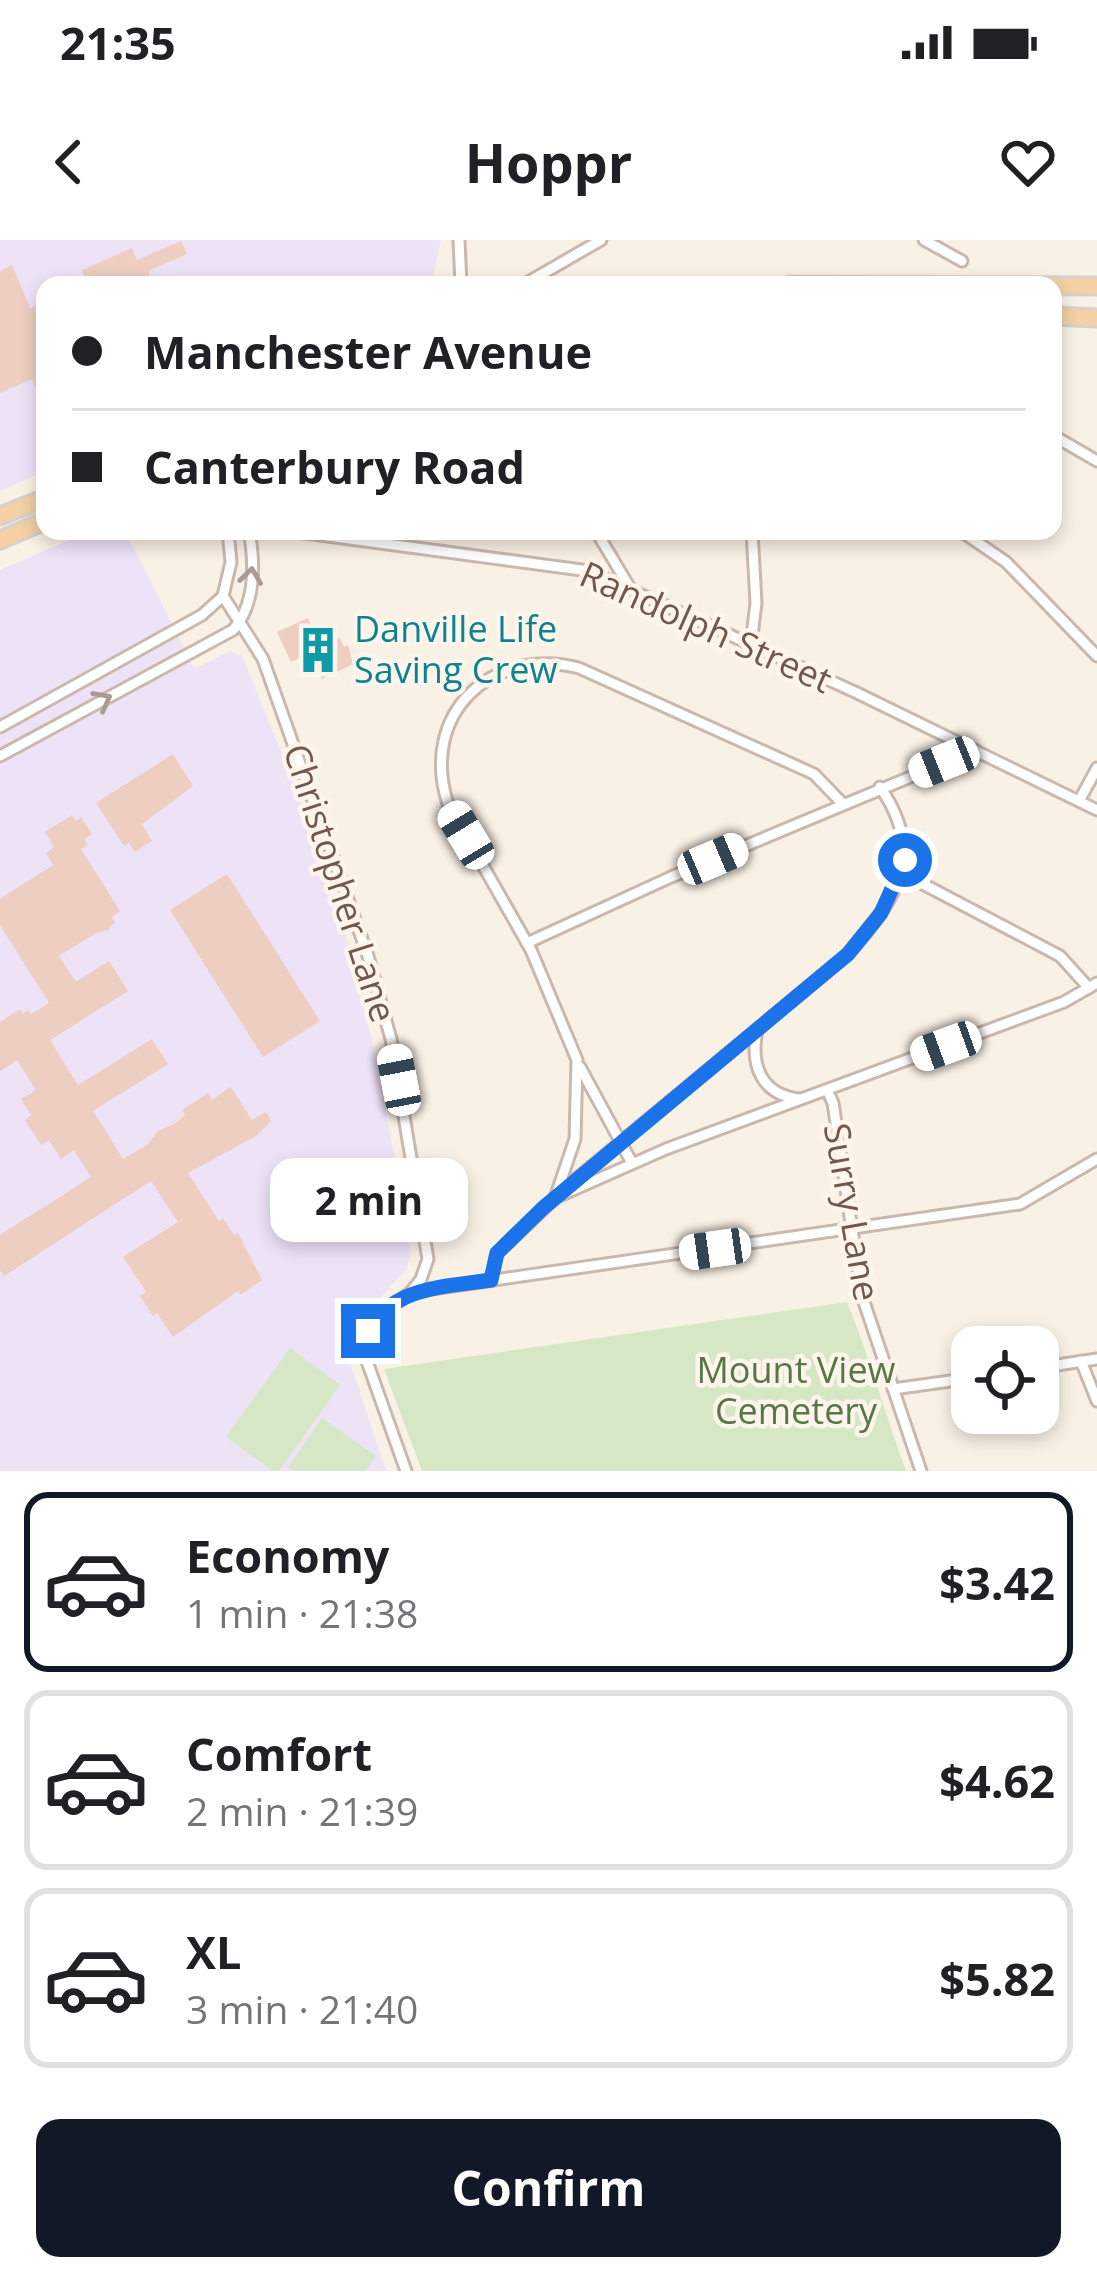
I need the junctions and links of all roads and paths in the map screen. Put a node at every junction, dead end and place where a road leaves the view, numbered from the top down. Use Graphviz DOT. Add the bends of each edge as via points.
graph roads {
  1 [pos="459,240"];
  2 [pos="601,240"];
  3 [pos="924,240"];
  4 [pos="962,261"];
  5 [pos="460,276"];
  6 [pos="539,276"];
  7 [pos="1097,282"];
  8 [pos="1062,283"];
  9 [pos="1062,306"];
  10 [pos="1097,308"];
  11 [pos="1062,316"];
  12 [pos="1097,318"];
  13 [pos="1062,441"];
  14 [pos="1097,461"];
  15 [pos="36,502"];
  16 [pos="0,516"];
  17 [pos="36,525"];
  18 [pos="0,539"];
  19 [pos="229,540"];
  20 [pos="251,540"];
  21 [pos="361,540"];
  22 [pos="601,540"];
  23 [pos="753,540"];
  24 [pos="973,540"];
  25 [pos="630,588"];
  26 [pos="223,596"];
  27 [pos="241,621"];
  28 [pos="751,644"];
  29 [pos="1097,656"];
  30 [pos="0,727"];
  31 [pos="976,750"];
  32 [pos="0,756"];
  33 [pos="1097,768"];
  34 [pos="880,788"];
  35 [pos="1078,800"];
  36 [pos="842,803"];
  37 [pos="1097,810"];
  38 [pos="902,873"];
  39 [pos="527,943"];
  40 [pos="1093,985"];
  41 [pos="757,1030"];
  42 [pos="577,1060"];
  43 [pos="827,1090"];
  44 [pos="802,1099"];
  45 [pos="620,1144"];
  46 [pos="1097,1159"];
  47 [pos="632,1163"];
  48 [pos="555,1198"];
  49 [pos="851,1229"];
  50 [pos="491,1280"];
  51 [pos="411,1292"];
  52 [pos="1097,1359"];
  53 [pos="1081,1361"];
  54 [pos="1059,1365"];
  55 [pos="951,1381"];
  56 [pos="893,1388"];
  57 [pos="1097,1401"];
  58 [pos="406,1471"];
  59 [pos="921,1471"];
  1 -- 5 [label="street"];
  2 -- 6 [label="street"];
  3 -- 4 [label="street"];
  7 -- 8 [label="main road"];
  9 -- 10 [label="main road"];
  11 -- 12 [label="main road"];
  13 -- 14 [label="street"];
  15 -- 16 [label="main road"];
  17 -- 18 [label="main road"];
  19 -- 26 [label="street"];
  27 -- 20 [label="street, one-way" via="252,583"];
  21 -- 25 [label="street, Randolph Street" via="567,566"];
  22 -- 25 [label="street"];
  23 -- 28 [label="street"];
  24 -- 29 [label="street" via="1017,572"];
  25 -- 28 [label="street, Randolph Street"];
  26 -- 27 [label="street, Christopher Lane"];
  26 -- 30 [label="street" via="202,616"];
  32 -- 27 [label="street, one-way"];
  27 -- 51 [label="street, Christopher Lane" via="283,710 382,1003 428,1259"];
  28 -- 31 [label="street, Randolph Street"];
  31 -- 34 [label="street"];
  31 -- 35 [label="street, Randolph Street"];
  33 -- 35 [label="street"];
  34 -- 36 [label="street"];
  34 -- 38 [label="street" via="902,829"];
  35 -- 37 [label="street, Randolph Street"];
  36 -- 39 [label="street"];
  36 -- 39 [label="street" via="814,774 579,668 542,661 510,668 470,693 449,722 440,770 448,804"];
  38 -- 40 [label="street" via="1060,956"];
  38 -- 41 [label="street" via="848,954"];
  39 -- 42 [label="street"];
  40 -- 43 [label="street"];
  41 -- 44 [label="street" via="760,1077 775,1093"];
  41 -- 45 [label="street"];
  42 -- 45 [label="street"];
  42 -- 48 [label="street" via="575,1139"];
  43 -- 44 [label="street"];
  43 -- 49 [label="street, Surry Lane"];
  44 -- 47 [label="street"];
  45 -- 47 [label="street"];
  45 -- 48 [label="street"];
  46 -- 49 [label="street" via="1021,1204"];
  47 -- 48 [label="street"];
  48 -- 50 [label="street" via="497,1253"];
  49 -- 50 [label="street"];
  49 -- 56 [label="street, Surry Lane" via="862,1295"];
  50 -- 51 [label="street"];
  51 -- 58 [label="street" via="373,1321 364,1353"];
  52 -- 53 [label="street"];
  53 -- 54 [label="street"];
  53 -- 57 [label="street"];
  55 -- 56 [label="street"];
  56 -- 59 [label="street, Surry Lane"];
}
